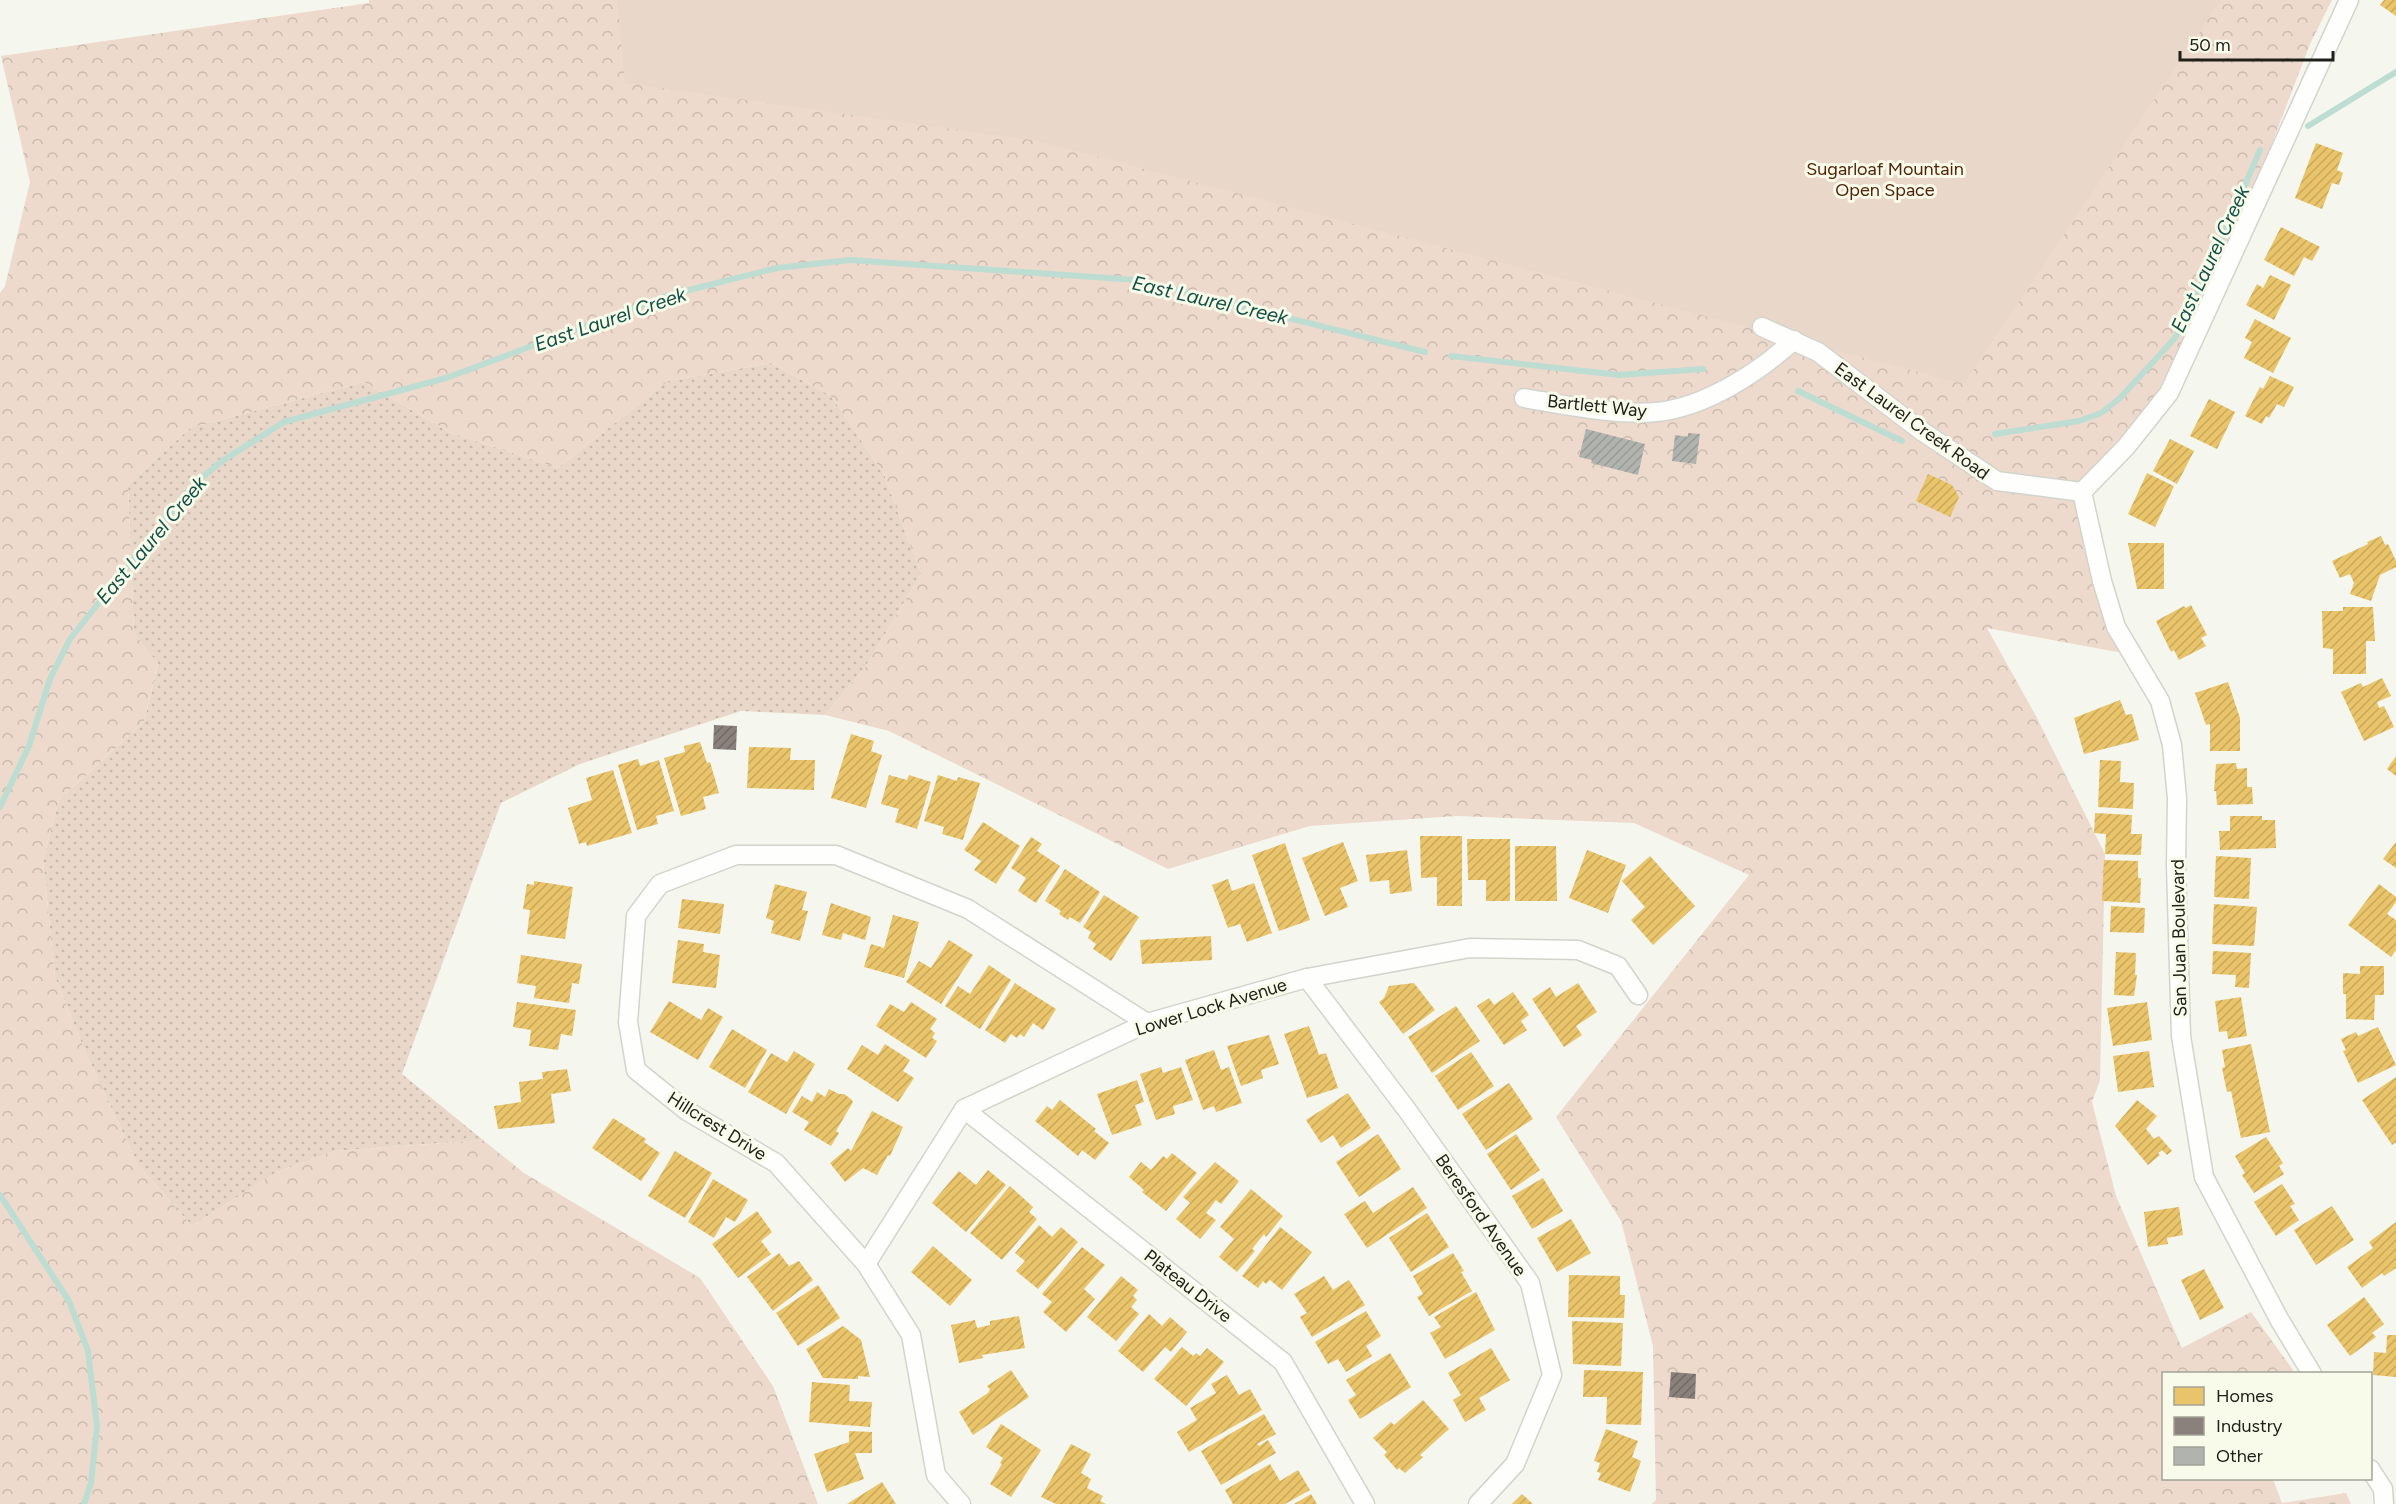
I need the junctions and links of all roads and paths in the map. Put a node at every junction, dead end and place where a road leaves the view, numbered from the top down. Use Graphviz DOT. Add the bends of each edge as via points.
graph roads {
  1 [pos="2349,0"];
  2 [pos="1762,327"];
  3 [pos="1794,340"];
  4 [pos="1524,398"];
  5 [pos="2082,492"];
  6 [pos="1308,978"];
  7 [pos="1638,995"];
  8 [pos="1147,1023"];
  9 [pos="964,1109"];
  10 [pos="866,1264"];
  11 [pos="2311,1372"];
  12 [pos="2372,1472"];
  13 [pos="961,1504"];
  14 [pos="1365,1504"];
  15 [pos="1478,1504"];
  16 [pos="2384,1504"];
  1 -- 5 [label="street" via="2169,393 2126,447"];
  2 -- 3 [label="street, East Laurel Creek Road"];
  3 -- 4 [label="street, Bartlett Way" via="1769,363 1708,398 1683,407 1657,412 1620,411"];
  3 -- 5 [label="street, East Laurel Creek Road" via="1818,352 1997,482"];
  5 -- 11 [label="street, San Juan Boulevard" via="2116,627 2160,701 2172,745 2177,798 2181,1035 2204,1177"];
  6 -- 7 [label="street, Lower Lock Avenue" via="1470,948 1578,950 1617,966"];
  6 -- 8 [label="street, Lower Lock Avenue"];
  6 -- 15 [label="street, Beresford Avenue" via="1530,1283 1552,1374 1515,1464"];
  8 -- 9 [label="street, Lower Lock Avenue"];
  8 -- 10 [label="street, Hillcrest Drive" via="968,909 836,855 736,855 660,884 636,916 628,1022 636,1070 687,1111 776,1162"];
  9 -- 10 [label="street"];
  9 -- 14 [label="street, Plateau Drive" via="1283,1362"];
  10 -- 13 [label="street, Hillcrest Drive" via="911,1335 936,1475"];
  12 -- 16 [label="street" via="2383,1489"];
}
